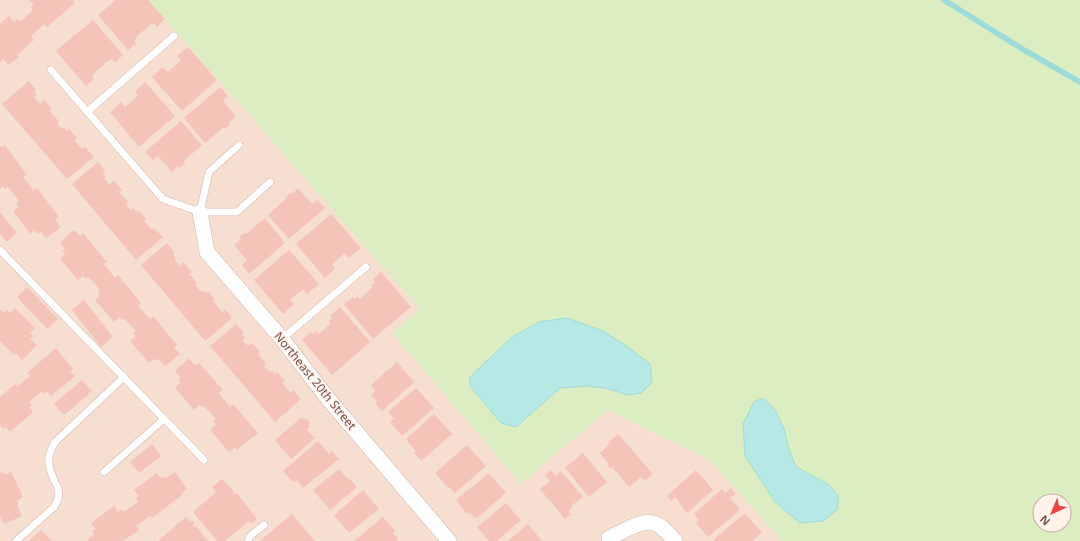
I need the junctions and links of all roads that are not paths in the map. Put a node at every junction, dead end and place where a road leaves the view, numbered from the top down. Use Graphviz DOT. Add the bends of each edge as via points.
graph roads {
  1 [pos="174,36"];
  2 [pos="51,70"];
  3 [pos="87,112"];
  4 [pos="239,145"];
  5 [pos="270,182"];
  6 [pos="200,212"];
  7 [pos="0,250"];
  8 [pos="366,267"];
  9 [pos="282,339"];
  10 [pos="124,377"];
  11 [pos="164,419"];
  12 [pos="204,460"];
  13 [pos="104,472"];
  14 [pos="264,525"];
  15 [pos="609,538"];
  16 [pos="16,541"];
  17 [pos="248,541"];
  18 [pos="449,541"];
  19 [pos="675,541"];
  1 -- 3 [label="lane"];
  2 -- 3 [label="lane"];
  3 -- 6 [label="lane" via="163,199"];
  4 -- 6 [label="lane" via="209,172"];
  5 -- 6 [label="lane" via="237,212"];
  6 -- 9 [label="street, Northeast 20th Street" via="207,252"];
  7 -- 10 [label="lane"];
  8 -- 9 [label="lane"];
  9 -- 18 [label="street, Northeast 20th Street" via="329,400"];
  10 -- 11 [label="lane"];
  10 -- 16 [label="lane" via="55,442 48,460 58,485 58,500 54,507"];
  11 -- 12 [label="lane"];
  11 -- 13 [label="lane"];
  14 -- 17 [label="lane" via="250,536"];
  15 -- 19 [label="street" via="640,523 652,522 659,525"];
}
